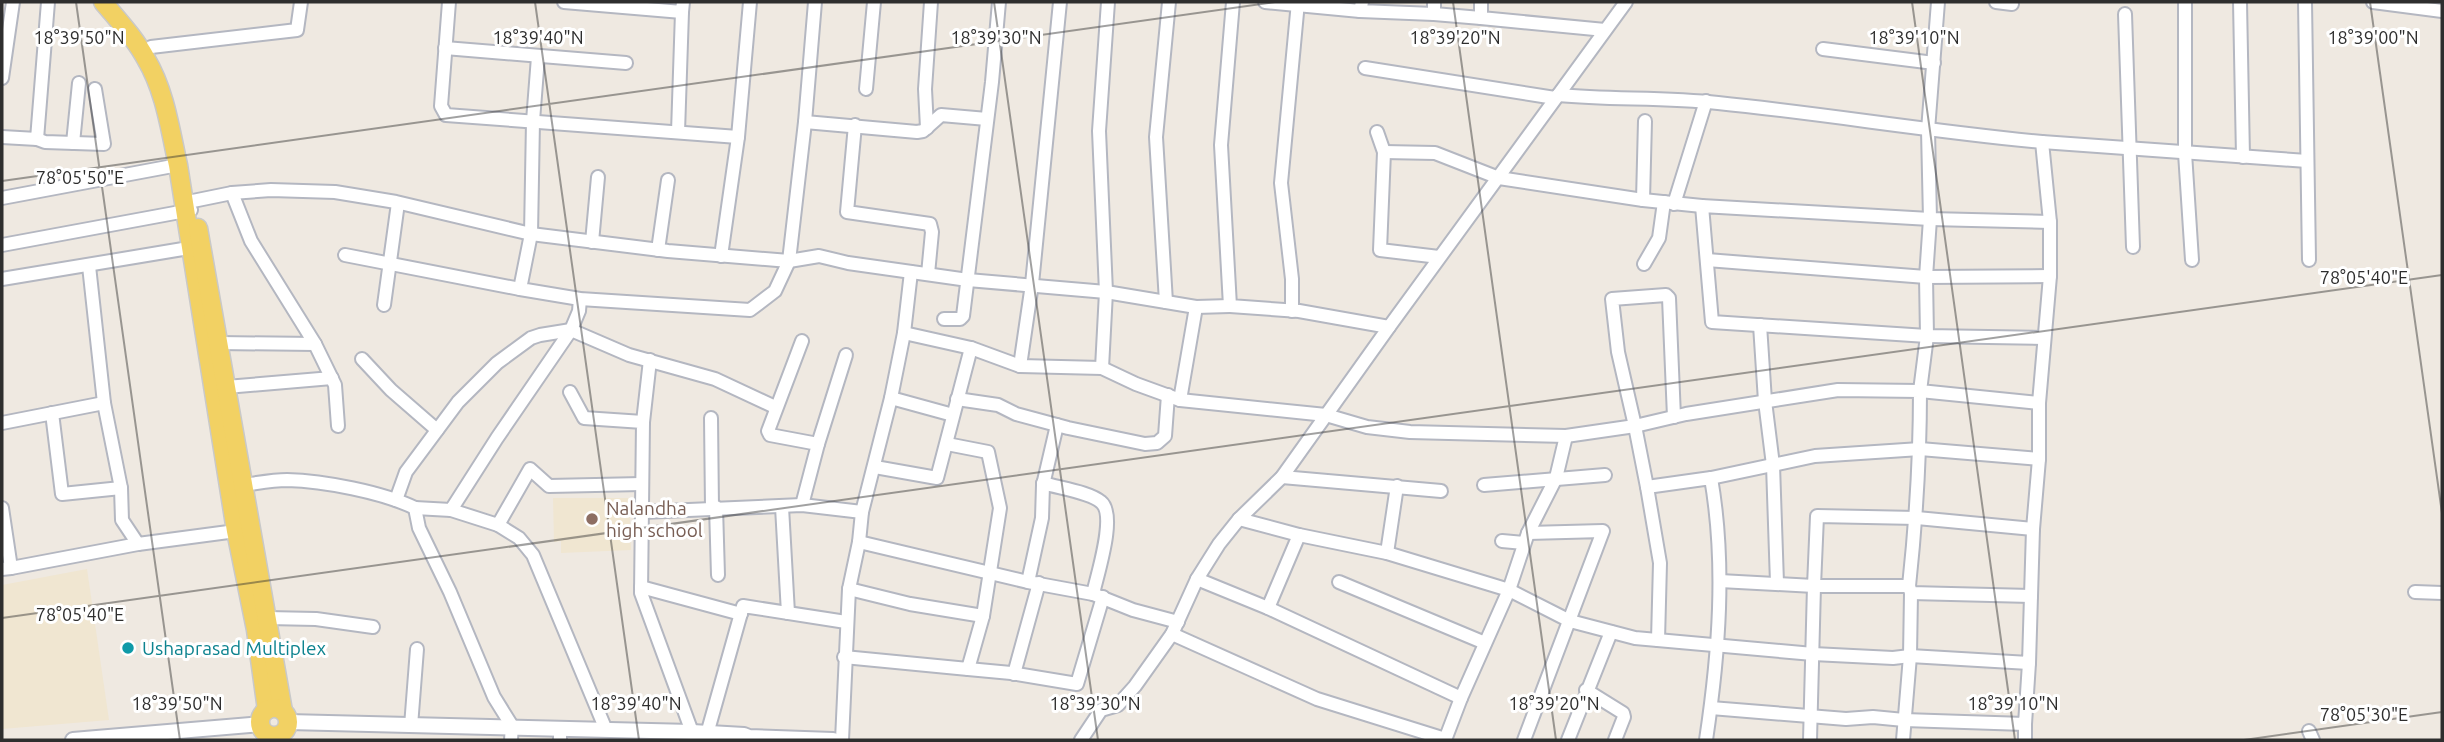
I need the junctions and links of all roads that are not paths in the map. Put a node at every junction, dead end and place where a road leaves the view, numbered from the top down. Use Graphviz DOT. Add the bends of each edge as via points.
graph roads {
  1 [pos="13,2"];
  2 [pos="48,2"];
  3 [pos="103,2"];
  4 [pos="117,2"];
  5 [pos="300,2"];
  6 [pos="449,2"];
  7 [pos="570,2"];
  8 [pos="750,2"];
  9 [pos="815,2"];
  10 [pos="874,2"];
  11 [pos="931,2"];
  12 [pos="999,2"];
  13 [pos="1060,2"];
  14 [pos="1108,2"];
  15 [pos="1169,2"];
  16 [pos="1233,2"];
  17 [pos="1265,2"];
  18 [pos="1482,2"];
  19 [pos="1626,2"];
  20 [pos="1938,2"];
  21 [pos="1996,2"];
  22 [pos="2185,2"];
  23 [pos="2240,2"];
  24 [pos="2305,2"];
  25 [pos="2373,2"];
  26 [pos="1298,4"];
  27 [pos="2012,4"];
  28 [pos="1361,6"];
  29 [pos="683,7"];
  30 [pos="1434,8"];
  31 [pos="2442,10"];
  32 [pos="2125,14"];
  33 [pos="1481,18"];
  34 [pos="1605,30"];
  35 [pos="151,47"];
  36 [pos="446,48"];
  37 [pos="1823,49"];
  38 [pos="538,57"];
  39 [pos="626,63"];
  40 [pos="1934,63"];
  41 [pos="1365,68"];
  42 [pos="2,78"];
  43 [pos="79,83"];
  44 [pos="95,89"];
  45 [pos="866,89"];
  46 [pos="1556,96"];
  47 [pos="1706,102"];
  48 [pos="987,119"];
  49 [pos="533,121"];
  50 [pos="1645,121"];
  51 [pos="805,122"];
  52 [pos="855,125"];
  53 [pos="927,128"];
  54 [pos="1928,130"];
  55 [pos="678,132"];
  56 [pos="1377,132"];
  57 [pos="2,137"];
  58 [pos="738,137"];
  59 [pos="37,139"];
  60 [pos="2042,142"];
  61 [pos="73,143"];
  62 [pos="2130,149"];
  63 [pos="1384,152"];
  64 [pos="2185,153"];
  65 [pos="2243,157"];
  66 [pos="2307,162"];
  67 [pos="178,165"];
  68 [pos="598,177"];
  69 [pos="1499,178"];
  70 [pos="668,180"];
  71 [pos="232,193"];
  72 [pos="2,198"];
  73 [pos="1643,200"];
  74 [pos="398,203"];
  75 [pos="1669,203"];
  76 [pos="189,206"];
  77 [pos="1702,206"];
  78 [pos="1930,219"];
  79 [pos="2050,222"];
  80 [pos="531,234"];
  81 [pos="592,242"];
  82 [pos="2,245"];
  83 [pos="2133,247"];
  84 [pos="190,248"];
  85 [pos="658,250"];
  86 [pos="345,255"];
  87 [pos="721,256"];
  88 [pos="1440,257"];
  89 [pos="1707,260"];
  90 [pos="2192,260"];
  91 [pos="2309,260"];
  92 [pos="789,261"];
  93 [pos="390,264"];
  94 [pos="1644,264"];
  95 [pos="89,266"];
  96 [pos="911,272"];
  97 [pos="928,274"];
  98 [pos="2050,276"];
  99 [pos="1926,277"];
  100 [pos="2,279"];
  101 [pos="968,280"];
  102 [pos="1032,284"];
  103 [pos="520,289"];
  104 [pos="1107,292"];
  105 [pos="580,299"];
  106 [pos="1166,302"];
  107 [pos="384,306"];
  108 [pos="1230,306"];
  109 [pos="1196,307"];
  110 [pos="1292,311"];
  111 [pos="944,319"];
  112 [pos="1760,325"];
  113 [pos="1389,327"];
  114 [pos="571,330"];
  115 [pos="904,332"];
  116 [pos="1927,336"];
  117 [pos="2044,338"];
  118 [pos="802,341"];
  119 [pos="219,343"];
  120 [pos="315,344"];
  121 [pos="971,348"];
  122 [pos="846,355"];
  123 [pos="362,359"];
  124 [pos="650,360"];
  125 [pos="1020,366"];
  126 [pos="1102,368"];
  127 [pos="332,378"];
  128 [pos="226,387"];
  129 [pos="1920,391"];
  130 [pos="570,392"];
  131 [pos="1174,397"];
  132 [pos="891,398"];
  133 [pos="957,399"];
  134 [pos="1765,401"];
  135 [pos="104,403"];
  136 [pos="2039,403"];
  137 [pos="775,407"];
  138 [pos="52,413"];
  139 [pos="953,415"];
  140 [pos="1326,415"];
  141 [pos="1674,417"];
  142 [pos="712,418"];
  143 [pos="643,422"];
  144 [pos="2,423"];
  145 [pos="1057,425"];
  146 [pos="338,426"];
  147 [pos="1635,426"];
  148 [pos="437,430"];
  149 [pos="1566,436"];
  150 [pos="818,444"];
  151 [pos="947,444"];
  152 [pos="1920,449"];
  153 [pos="2039,459"];
  154 [pos="1773,465"];
  155 [pos="875,467"];
  156 [pos="1605,475"];
  157 [pos="1282,477"];
  158 [pos="1556,478"];
  159 [pos="1711,478"];
  160 [pos="1043,483"];
  161 [pos="642,484"];
  162 [pos="243,485"];
  163 [pos="1484,485"];
  164 [pos="1396,486"];
  165 [pos="1647,486"];
  166 [pos="121,488"];
  167 [pos="1441,491"];
  168 [pos="396,500"];
  169 [pos="802,505"];
  170 [pos="782,507"];
  171 [pos="2,508"];
  172 [pos="415,508"];
  173 [pos="714,508"];
  174 [pos="451,510"];
  175 [pos="642,512"];
  176 [pos="862,512"];
  177 [pos="1917,518"];
  178 [pos="1239,519"];
  179 [pos="498,524"];
  180 [pos="2033,529"];
  181 [pos="236,531"];
  182 [pos="1299,535"];
  183 [pos="1526,538"];
  184 [pos="1502,541"];
  185 [pos="859,542"];
  186 [pos="138,544"];
  187 [pos="1387,553"];
  188 [pos="6,568"];
  189 [pos="991,573"];
  190 [pos="718,575"];
  191 [pos="1197,579"];
  192 [pos="1720,581"];
  193 [pos="1033,582"];
  194 [pos="1339,582"];
  195 [pos="1777,583"];
  196 [pos="1814,586"];
  197 [pos="640,587"];
  198 [pos="849,589"];
  199 [pos="1509,590"];
  200 [pos="1910,590"];
  201 [pos="2415,593"];
  202 [pos="2442,593"];
  203 [pos="1098,596"];
  204 [pos="2031,596"];
  205 [pos="1268,608"];
  206 [pos="785,612"];
  207 [pos="741,614"];
  208 [pos="983,616"];
  209 [pos="267,618"];
  210 [pos="1570,621"];
  211 [pos="846,622"];
  212 [pos="373,627"];
  213 [pos="1175,628"];
  214 [pos="1611,632"];
  215 [pos="1658,640"];
  216 [pos="1485,643"];
  217 [pos="1716,647"];
  218 [pos="417,649"];
  219 [pos="1813,654"];
  220 [pos="1910,656"];
  221 [pos="844,657"];
  222 [pos="2029,663"];
  223 [pos="968,670"];
  224 [pos="1014,674"];
  225 [pos="1586,690"];
  226 [pos="1461,698"];
  227 [pos="1711,708"];
  228 [pos="1812,716"];
  229 [pos="1904,720"];
  230 [pos="2025,724"];
  231 [pos="411,726"];
  232 [pos="277,727"];
  233 [pos="606,730"];
  234 [pos="692,732"];
  235 [pos="512,733"];
  236 [pos="707,734"];
  237 [pos="560,735"];
  238 [pos="171,737"];
  239 [pos="749,739"];
  240 [pos="73,740"];
  241 [pos="813,740"];
  242 [pos="833,740"];
  243 [pos="842,740"];
  244 [pos="1081,740"];
  245 [pos="1445,740"];
  246 [pos="1524,740"];
  247 [pos="1568,740"];
  248 [pos="1615,740"];
  249 [pos="1706,740"];
  250 [pos="1810,740"];
  251 [pos="1903,740"];
  252 [pos="2025,740"];
  1 -- 42 [label="street"];
  2 -- 59 [label="street"];
  3 -- 67 [label="main road" via="157,80"];
  4 -- 35 [label="main road"];
  5 -- 35 [label="street" via="297,30"];
  6 -- 36 [label="street"];
  7 -- 29 [label="street"];
  8 -- 58 [label="street"];
  9 -- 51 [label="street"];
  10 -- 45 [label="street"];
  11 -- 53 [label="street"];
  12 -- 48 [label="street"];
  13 -- 102 [label="street"];
  14 -- 104 [label="street" via="1098,131"];
  15 -- 106 [label="street" via="1156,137"];
  16 -- 108 [label="street" via="1221,145"];
  17 -- 26 [label="street"];
  18 -- 33 [label="street"];
  19 -- 34 [label="street"];
  20 -- 40 [label="street"];
  21 -- 27 [label="street"];
  22 -- 64 [label="street"];
  23 -- 65 [label="street"];
  24 -- 66 [label="street"];
  25 -- 31 [label="street"];
  26 -- 28 [label="street"];
  26 -- 110 [label="street" via="1281,183"];
  28 -- 30 [label="street"];
  29 -- 55 [label="street"];
  30 -- 33 [label="street"];
  32 -- 62 [label="street"];
  33 -- 34 [label="street"];
  34 -- 46 [label="street"];
  35 -- 76 [label="main road" via="175,100"];
  36 -- 38 [label="street"];
  36 -- 49 [label="street" via="443,113"];
  37 -- 40 [label="street"];
  38 -- 39 [label="street"];
  38 -- 49 [label="street"];
  40 -- 54 [label="street"];
  41 -- 46 [label="street"];
  43 -- 61 [label="street"];
  44 -- 61 [label="street" via="104,144"];
  46 -- 47 [label="street"];
  46 -- 69 [label="street"];
  47 -- 54 [label="street"];
  47 -- 75 [label="street"];
  48 -- 53 [label="street" via="941,115"];
  48 -- 101 [label="street"];
  49 -- 55 [label="street"];
  49 -- 80 [label="street"];
  50 -- 73 [label="street"];
  51 -- 52 [label="street"];
  51 -- 92 [label="street"];
  52 -- 53 [label="street" via="917,132"];
  52 -- 97 [label="street" via="847,212 930,224"];
  54 -- 60 [label="street"];
  54 -- 78 [label="street"];
  55 -- 58 [label="street"];
  56 -- 63 [label="street"];
  57 -- 59 [label="street"];
  58 -- 87 [label="street"];
  59 -- 61 [label="street"];
  60 -- 62 [label="street"];
  60 -- 79 [label="street"];
  62 -- 64 [label="street"];
  62 -- 83 [label="street"];
  63 -- 69 [label="street" via="1435,153"];
  63 -- 88 [label="street" via="1380,250"];
  64 -- 65 [label="street"];
  64 -- 90 [label="street"];
  65 -- 66 [label="street"];
  66 -- 91 [label="street"];
  67 -- 72 [label="street"];
  67 -- 76 [label="main road"];
  68 -- 81 [label="street"];
  69 -- 73 [label="street"];
  69 -- 88 [label="street"];
  70 -- 85 [label="street"];
  71 -- 74 [label="street" via="335,192"];
  71 -- 76 [label="street"];
  71 -- 120 [label="street" via="251,242"];
  73 -- 75 [label="street"];
  74 -- 80 [label="street"];
  74 -- 93 [label="street"];
  75 -- 77 [label="street"];
  75 -- 94 [label="street" via="1659,238"];
  76 -- 82 [label="street"];
  76 -- 84 [label="main road"];
  76 -- 119 [label="main road"];
  77 -- 78 [label="street"];
  77 -- 89 [label="street"];
  78 -- 79 [label="street"];
  78 -- 99 [label="street"];
  79 -- 98 [label="street"];
  80 -- 81 [label="street"];
  80 -- 103 [label="street"];
  81 -- 85 [label="street"];
  84 -- 95 [label="street"];
  84 -- 181 [label="main road"];
  85 -- 87 [label="street"];
  86 -- 93 [label="street"];
  87 -- 92 [label="street"];
  88 -- 113 [label="street"];
  89 -- 99 [label="street"];
  89 -- 112 [label="street" via="1712,322"];
  92 -- 96 [label="street" via="819,256"];
  92 -- 105 [label="street" via="775,291 750,310"];
  93 -- 103 [label="street"];
  93 -- 107 [label="street"];
  95 -- 100 [label="street"];
  95 -- 135 [label="street"];
  96 -- 97 [label="street"];
  96 -- 115 [label="street"];
  97 -- 101 [label="street"];
  98 -- 99 [label="street"];
  98 -- 117 [label="street"];
  99 -- 116 [label="street"];
  101 -- 102 [label="street"];
  101 -- 111 [label="street" via="963,316"];
  102 -- 104 [label="street"];
  102 -- 125 [label="street"];
  103 -- 105 [label="street"];
  104 -- 106 [label="street"];
  104 -- 126 [label="street"];
  105 -- 114 [label="street"];
  106 -- 109 [label="street"];
  108 -- 109 [label="street"];
  108 -- 110 [label="street"];
  109 -- 131 [label="street"];
  110 -- 113 [label="street"];
  112 -- 116 [label="street"];
  112 -- 134 [label="street"];
  113 -- 140 [label="street"];
  114 -- 124 [label="street"];
  114 -- 148 [label="street" via="535,336 498,363"];
  114 -- 174 [label="street"];
  115 -- 121 [label="street"];
  115 -- 132 [label="street"];
  116 -- 117 [label="street"];
  116 -- 129 [label="street"];
  117 -- 136 [label="street"];
  118 -- 137 [label="street"];
  119 -- 120 [label="street"];
  119 -- 128 [label="main road"];
  120 -- 127 [label="street"];
  121 -- 125 [label="street"];
  121 -- 133 [label="street"];
  122 -- 150 [label="street"];
  123 -- 148 [label="street"];
  124 -- 137 [label="street" via="715,379"];
  124 -- 143 [label="street"];
  125 -- 126 [label="street"];
  126 -- 131 [label="street"];
  127 -- 128 [label="street"];
  127 -- 146 [label="street"];
  128 -- 162 [label="main road"];
  129 -- 134 [label="street" via="1838,390"];
  129 -- 136 [label="street"];
  129 -- 152 [label="street"];
  130 -- 143 [label="street" via="584,418"];
  131 -- 140 [label="street"];
  131 -- 145 [label="street" via="1165,436 1157,443"];
  132 -- 139 [label="street"];
  132 -- 155 [label="street"];
  133 -- 139 [label="street"];
  133 -- 145 [label="street" via="998,405"];
  134 -- 141 [label="street"];
  134 -- 154 [label="street"];
  135 -- 138 [label="street"];
  135 -- 166 [label="street"];
  136 -- 153 [label="street"];
  137 -- 150 [label="street" via="770,435"];
  138 -- 144 [label="street"];
  138 -- 166 [label="street" via="62,494"];
  139 -- 151 [label="street"];
  140 -- 149 [label="street" via="1367,427 1410,432"];
  140 -- 157 [label="street"];
  141 -- 147 [label="street"];
  141 -- 147 [label="street" via="1668,296 1613,298 1618,352"];
  142 -- 173 [label="street"];
  143 -- 161 [label="street"];
  145 -- 160 [label="street"];
  147 -- 149 [label="street"];
  147 -- 165 [label="street"];
  148 -- 168 [label="street" via="406,472"];
  149 -- 158 [label="street"];
  150 -- 169 [label="street"];
  151 -- 155 [label="street" via="937,478"];
  151 -- 189 [label="street" via="989,454 1000,508"];
  152 -- 153 [label="street"];
  152 -- 154 [label="street" via="1815,456"];
  152 -- 177 [label="street"];
  153 -- 180 [label="street"];
  154 -- 159 [label="street"];
  154 -- 195 [label="street"];
  155 -- 176 [label="street"];
  156 -- 158 [label="street"];
  157 -- 164 [label="street"];
  157 -- 178 [label="street"];
  158 -- 163 [label="street"];
  158 -- 183 [label="street"];
  159 -- 165 [label="street"];
  159 -- 192 [label="street"];
  160 -- 193 [label="street"];
  160 -- 203 [label="street" via="1090,496 1106,509 1108,526"];
  161 -- 175 [label="street"];
  161 -- 179 [label="street" via="549,486 530,469"];
  162 -- 168 [label="street" via="318,482"];
  162 -- 209 [label="main road"];
  164 -- 167 [label="street"];
  164 -- 187 [label="street"];
  165 -- 215 [label="street" via="1660,563"];
  166 -- 186 [label="street" via="122,520"];
  168 -- 172 [label="street"];
  169 -- 170 [label="street"];
  169 -- 176 [label="street"];
  170 -- 173 [label="street"];
  170 -- 206 [label="street"];
  171 -- 188 [label="street"];
  172 -- 174 [label="street"];
  172 -- 235 [label="street" via="419,528"];
  173 -- 175 [label="street"];
  173 -- 190 [label="street"];
  174 -- 179 [label="street"];
  175 -- 197 [label="street"];
  176 -- 185 [label="street"];
  177 -- 180 [label="street"];
  177 -- 196 [label="street" via="1817,516"];
  177 -- 200 [label="street"];
  178 -- 182 [label="street"];
  178 -- 191 [label="street"];
  179 -- 233 [label="street" via="533,555"];
  180 -- 204 [label="street"];
  181 -- 186 [label="street"];
  181 -- 232 [label="main road"];
  182 -- 187 [label="street"];
  182 -- 205 [label="street"];
  183 -- 184 [label="street"];
  183 -- 199 [label="street"];
  183 -- 210 [label="street" via="1603,531"];
  185 -- 189 [label="street"];
  185 -- 198 [label="street"];
  186 -- 188 [label="street"];
  187 -- 199 [label="street"];
  189 -- 193 [label="street"];
  189 -- 208 [label="street"];
  191 -- 205 [label="street"];
  191 -- 213 [label="street"];
  192 -- 195 [label="street"];
  192 -- 217 [label="street"];
  193 -- 203 [label="street"];
  193 -- 224 [label="street"];
  194 -- 216 [label="street"];
  195 -- 196 [label="street"];
  196 -- 200 [label="street"];
  196 -- 219 [label="street"];
  197 -- 207 [label="street"];
  197 -- 234 [label="street"];
  198 -- 208 [label="street"];
  198 -- 211 [label="street"];
  199 -- 210 [label="street"];
  199 -- 216 [label="street"];
  200 -- 204 [label="street"];
  200 -- 220 [label="street"];
  201 -- 202 [label="street"];
  203 -- 213 [label="street"];
  203 -- 224 [label="street" via="1077,684"];
  204 -- 222 [label="street"];
  205 -- 226 [label="street"];
  206 -- 207 [label="street" via="743,606"];
  206 -- 211 [label="street"];
  207 -- 236 [label="street"];
  208 -- 223 [label="street"];
  209 -- 212 [label="street"];
  209 -- 232 [label="main road"];
  210 -- 214 [label="street"];
  210 -- 246 [label="street"];
  211 -- 221 [label="street"];
  213 -- 244 [label="street" via="1135,685 1118,705 1101,709"];
  213 -- 245 [label="street" via="1317,699"];
  214 -- 215 [label="street"];
  214 -- 225 [label="street"];
  215 -- 217 [label="street"];
  216 -- 226 [label="street"];
  217 -- 219 [label="street"];
  217 -- 227 [label="street"];
  218 -- 231 [label="street"];
  219 -- 220 [label="street"];
  219 -- 228 [label="street"];
  220 -- 222 [label="street"];
  220 -- 229 [label="street"];
  221 -- 223 [label="street"];
  221 -- 243 [label="street"];
  222 -- 230 [label="street"];
  223 -- 224 [label="street"];
  225 -- 247 [label="street"];
  225 -- 248 [label="street" via="1623,713"];
  226 -- 245 [label="street"];
  227 -- 228 [label="street"];
  227 -- 249 [label="street"];
  228 -- 229 [label="street"];
  228 -- 250 [label="street"];
  229 -- 230 [label="street"];
  229 -- 251 [label="street"];
  230 -- 252 [label="street"];
  231 -- 232 [label="street"];
  231 -- 235 [label="street"];
  232 -- 238 [label="street"];
  233 -- 234 [label="street"];
  233 -- 237 [label="street"];
  234 -- 236 [label="street"];
  235 -- 237 [label="street"];
  236 -- 239 [label="street"];
  238 -- 240 [label="street"];
  239 -- 241 [label="street"];
  241 -- 242 [label="street"];
}
